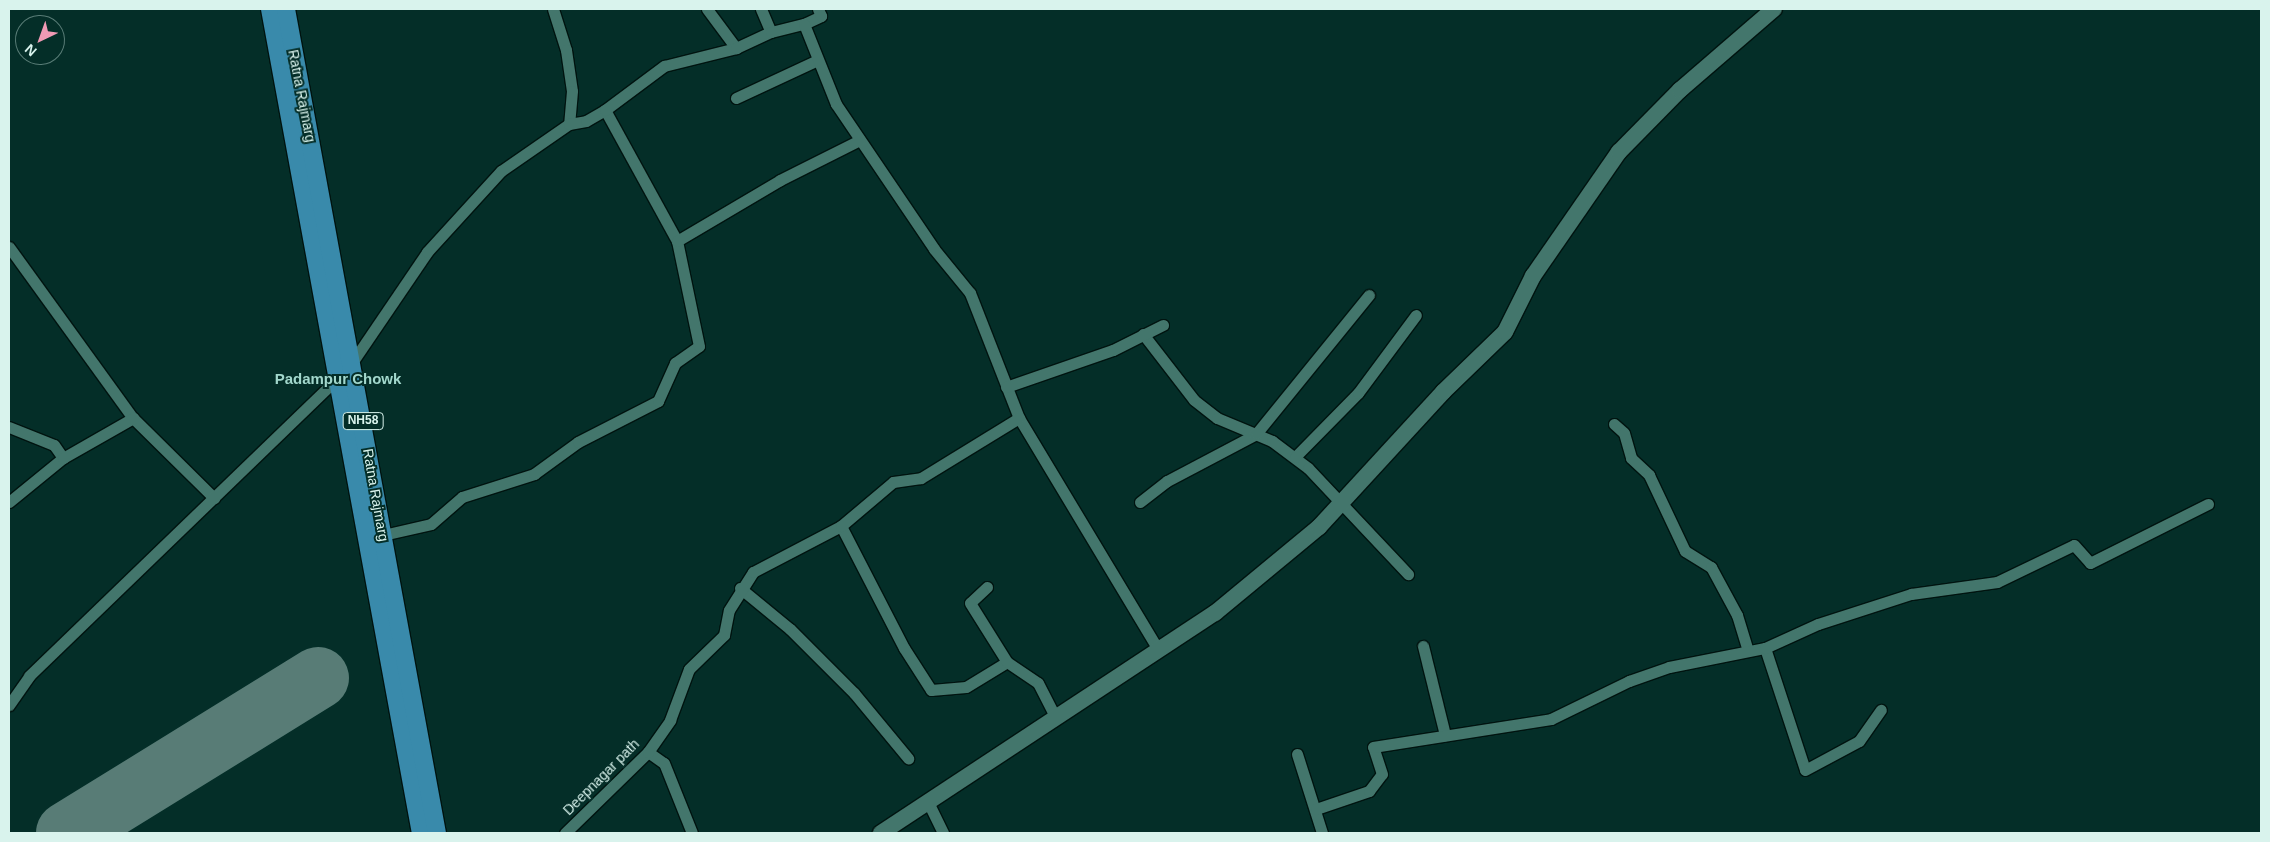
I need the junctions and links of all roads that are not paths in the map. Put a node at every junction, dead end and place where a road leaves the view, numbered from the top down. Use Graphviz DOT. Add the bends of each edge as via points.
graph roads {
  1 [pos="270,9"];
  2 [pos="286,9"];
  3 [pos="553,9"];
  4 [pos="707,9"];
  5 [pos="761,9"];
  6 [pos="818,9"];
  7 [pos="1774,9"];
  8 [pos="804,24"];
  9 [pos="771,32"];
  10 [pos="736,48"];
  11 [pos="818,60"];
  12 [pos="736,98"];
  13 [pos="604,110"];
  14 [pos="569,124"];
  15 [pos="860,140"];
  16 [pos="677,241"];
  17 [pos="11,253"];
  18 [pos="1369,295"];
  19 [pos="1416,315"];
  20 [pos="1163,325"];
  21 [pos="1143,334"];
  22 [pos="351,365"];
  23 [pos="338,378"];
  24 [pos="1006,387"];
  25 [pos="133,418"];
  26 [pos="1018,418"];
  27 [pos="1614,424"];
  28 [pos="9,427"];
  29 [pos="1256,434"];
  30 [pos="1295,457"];
  31 [pos="63,458"];
  32 [pos="214,498"];
  33 [pos="9,502"];
  34 [pos="1140,502"];
  35 [pos="1343,502"];
  36 [pos="2208,504"];
  37 [pos="841,526"];
  38 [pos="383,534"];
  39 [pos="1408,574"];
  40 [pos="987,587"];
  41 [pos="740,588"];
  42 [pos="1423,646"];
  43 [pos="1748,648"];
  44 [pos="1765,648"];
  45 [pos="1158,649"];
  46 [pos="1007,662"];
  47 [pos="9,705"];
  48 [pos="1881,710"];
  49 [pos="1055,717"];
  50 [pos="1446,736"];
  51 [pos="648,752"];
  52 [pos="1297,754"];
  53 [pos="908,758"];
  54 [pos="927,800"];
  55 [pos="1316,809"];
  56 [pos="421,833"];
  57 [pos="437,833"];
  58 [pos="565,833"];
  59 [pos="692,833"];
  60 [pos="881,833"];
  61 [pos="943,833"];
  62 [pos="1322,833"];
  1 -- 23 [label="main road, Ratna Rajmarg / NH58"];
  2 -- 22 [label="main road, Ratna Rajmarg / NH58"];
  3 -- 14 [label="street" via="566,50 572,91"];
  4 -- 10 [label="street"];
  5 -- 9 [label="street"];
  6 -- 8 [label="street" via="821,16"];
  7 -- 35 [label="street" via="1680,90 1619,152 1533,276 1505,332 1443,392"];
  8 -- 9 [label="street"];
  8 -- 11 [label="street"];
  9 -- 10 [label="street"];
  10 -- 13 [label="street" via="664,66"];
  11 -- 12 [label="street"];
  11 -- 15 [label="street" via="836,104"];
  13 -- 14 [label="street" via="586,122"];
  13 -- 16 [label="street"];
  14 -- 22 [label="street" via="484,186 427,252"];
  15 -- 16 [label="street" via="780,180"];
  15 -- 24 [label="street" via="934,249 970,293"];
  16 -- 38 [label="street" via="699,346 675,362 658,401 578,442 534,474 462,497 431,524"];
  17 -- 25 [label="street"];
  18 -- 29 [label="street"];
  19 -- 30 [label="street" via="1358,393"];
  20 -- 21 [label="street"];
  21 -- 24 [label="street" via="1113,350"];
  21 -- 29 [label="street" via="1194,400 1217,418"];
  22 -- 23 [label="street"];
  22 -- 38 [label="main road, Ratna Rajmarg / NH58"];
  23 -- 32 [label="street"];
  23 -- 56 [label="main road, Ratna Rajmarg / NH58"];
  24 -- 26 [label="street"];
  25 -- 31 [label="street"];
  25 -- 32 [label="street"];
  26 -- 37 [label="street, Deepnagar path" via="921,478 893,482"];
  26 -- 45 [label="street"];
  27 -- 43 [label="street" via="1624,433 1631,458 1649,475 1685,552 1711,567 1737,615"];
  28 -- 31 [label="street" via="54,445"];
  29 -- 30 [label="street"];
  29 -- 34 [label="street" via="1167,481"];
  30 -- 35 [label="street"];
  31 -- 33 [label="street"];
  32 -- 47 [label="street" via="29,676"];
  35 -- 39 [label="street" via="1366,533"];
  35 -- 45 [label="street" via="1215,613"];
  36 -- 44 [label="street" via="2090,563 2074,546 1997,582 1911,594 1818,624"];
  37 -- 41 [label="street, Deepnagar path" via="809,546 767,562"];
  37 -- 46 [label="street" via="904,648 931,690 966,687"];
  38 -- 57 [label="main road, Ratna Rajmarg / NH58"];
  40 -- 46 [label="street" via="970,603"];
  41 -- 51 [label="street, Deepnagar path" via="729,610 724,636 689,669 670,720"];
  41 -- 53 [label="street" via="790,629 854,693"];
  42 -- 50 [label="street"];
  43 -- 44 [label="street"];
  43 -- 50 [label="street" via="1629,681 1551,719"];
  44 -- 48 [label="street" via="1805,770 1858,741"];
  45 -- 49 [label="street"];
  46 -- 49 [label="street" via="1038,683"];
  49 -- 54 [label="street"];
  50 -- 55 [label="street" via="1373,746 1382,774 1369,791"];
  51 -- 58 [label="street, Deepnagar path"];
  51 -- 59 [label="street" via="664,763"];
  52 -- 55 [label="street"];
  54 -- 60 [label="street"];
  54 -- 61 [label="street"];
  55 -- 62 [label="street"];
}
